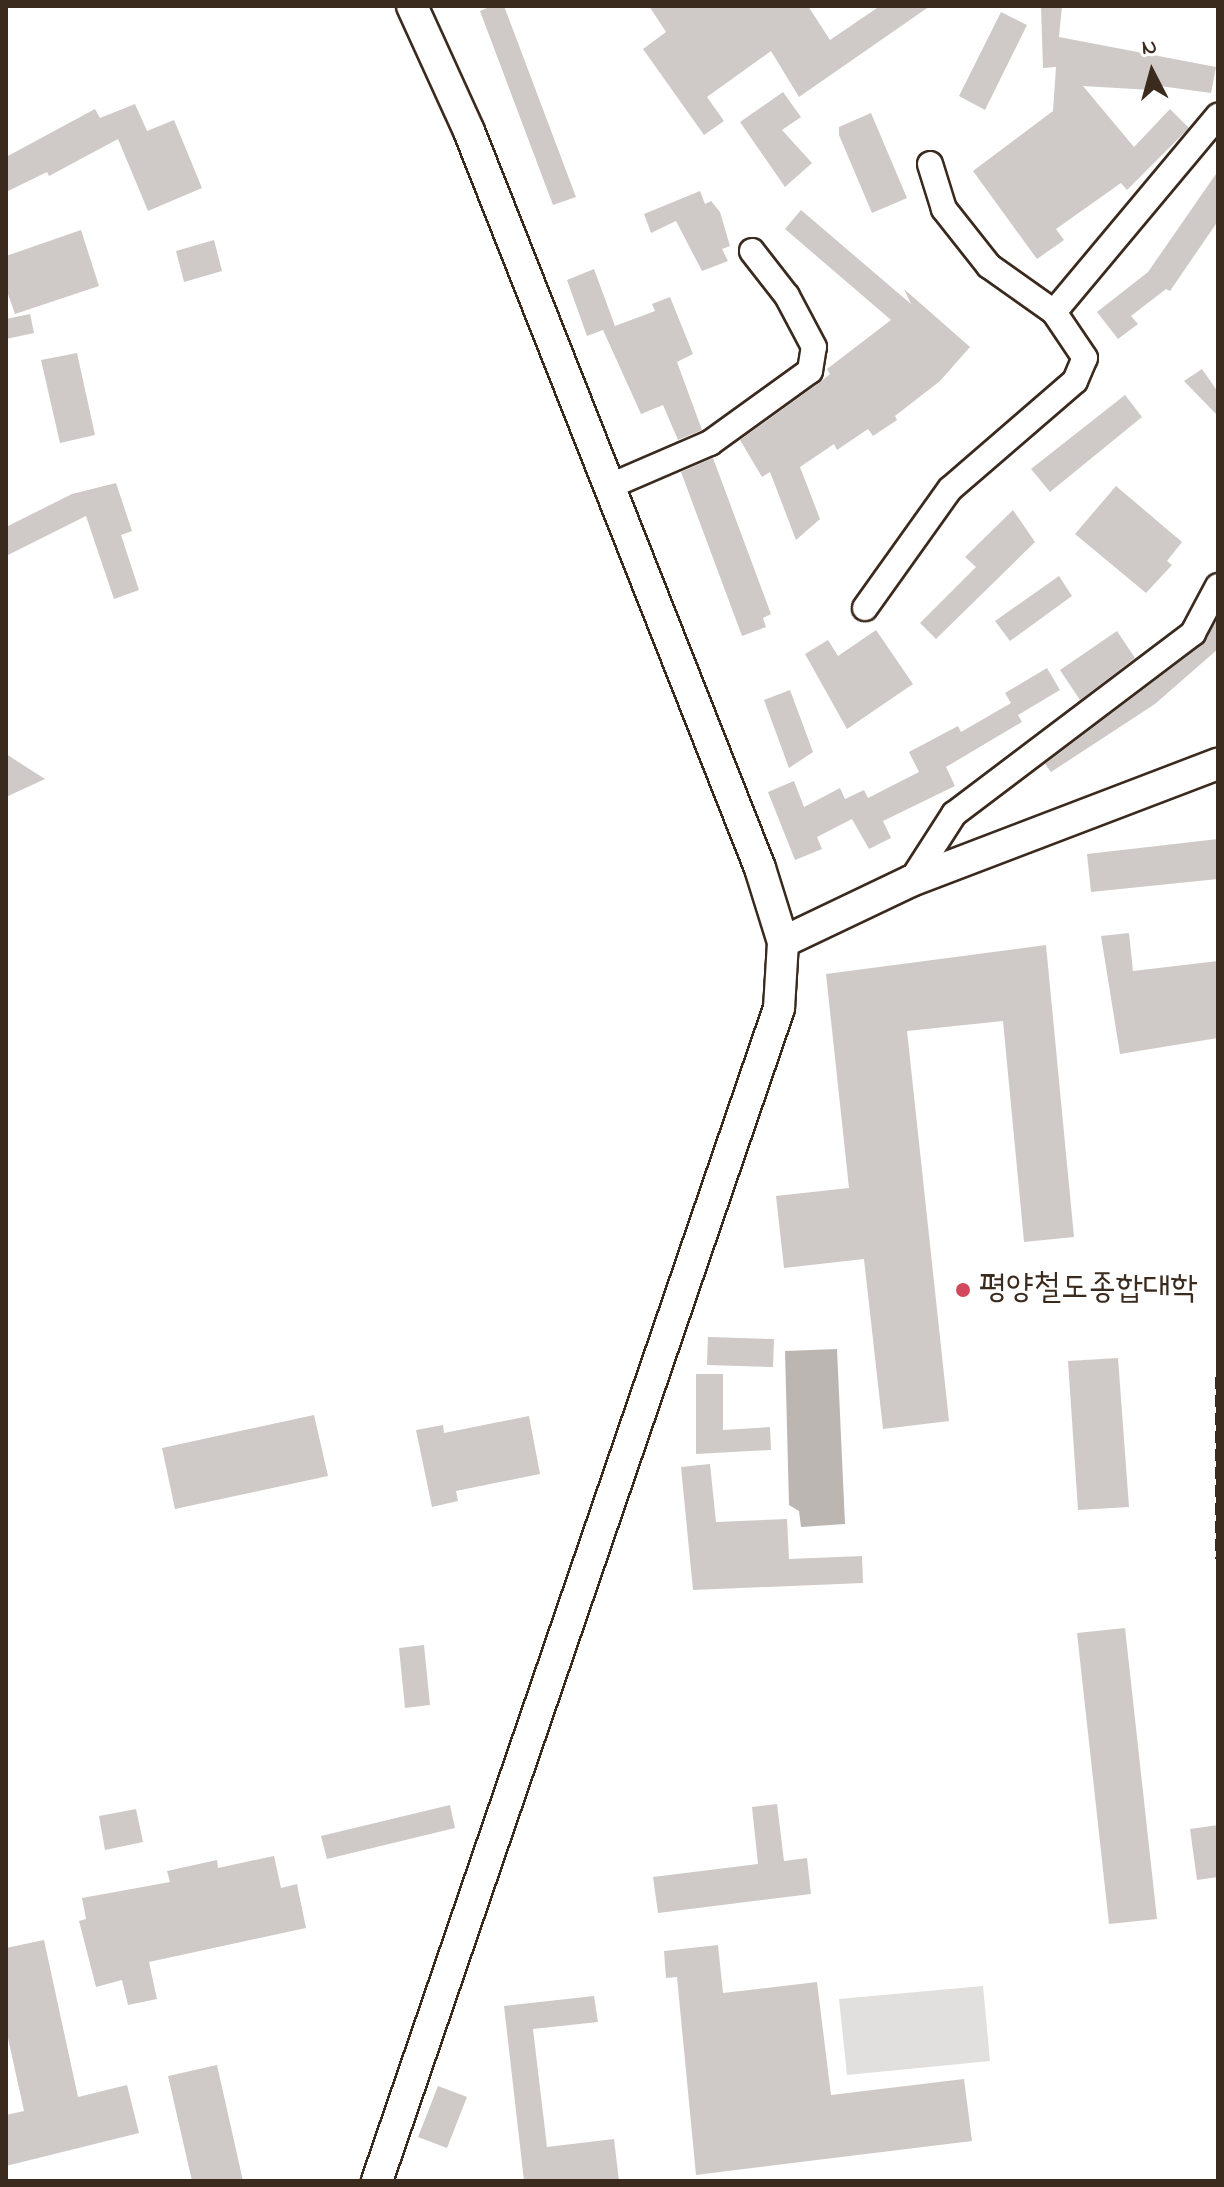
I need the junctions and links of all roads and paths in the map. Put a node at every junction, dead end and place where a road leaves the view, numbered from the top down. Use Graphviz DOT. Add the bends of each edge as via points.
graph roads {
  1 [pos="412,6"];
  2 [pos="1218,116"];
  3 [pos="930,164"];
  4 [pos="752,251"];
  5 [pos="1054,312"];
  6 [pos="608,487"];
  7 [pos="1218,586"];
  8 [pos="865,608"];
  9 [pos="1218,764"];
  10 [pos="911,881"];
  11 [pos="783,942"];
  12 [pos="377,2181"];
  1 -- 6 [label="street" via="469,131"];
  2 -- 5 [label="street"];
  3 -- 5 [label="street" via="944,209 989,266"];
  4 -- 6 [label="street" via="787,296 814,347 810,371 710,443"];
  5 -- 8 [label="street" via="1085,358 1075,381 950,489"];
  6 -- 11 [label="street" via="760,868"];
  7 -- 10 [label="street" via="1193,633 954,814"];
  9 -- 10 [label="street"];
  10 -- 11 [label="street"];
  11 -- 12 [label="street" via="779,1008"];
}
